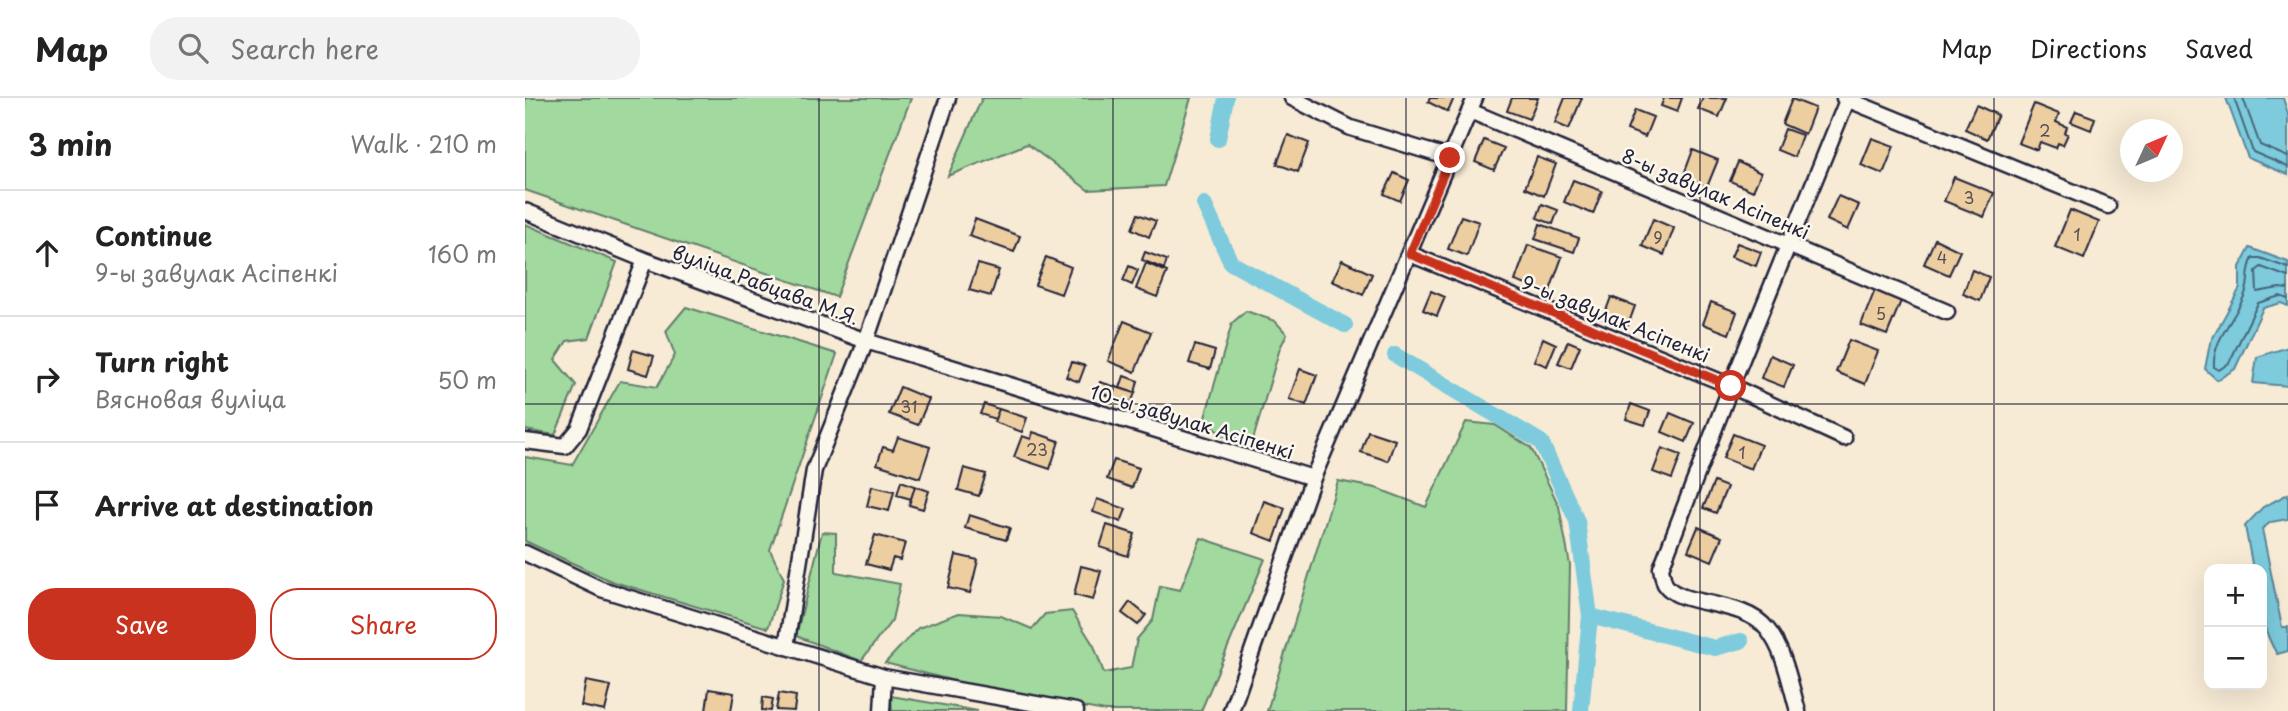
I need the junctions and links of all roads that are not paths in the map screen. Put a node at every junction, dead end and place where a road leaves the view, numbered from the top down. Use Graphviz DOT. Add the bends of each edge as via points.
graph roads {
  1 [pos="948,98"];
  2 [pos="1292,98"];
  3 [pos="1846,99"];
  4 [pos="1473,104"];
  5 [pos="1450,158"];
  6 [pos="2108,206"];
  7 [pos="525,211"];
  8 [pos="1789,245"];
  9 [pos="1410,254"];
  10 [pos="645,260"];
  11 [pos="1947,312"];
  12 [pos="866,341"];
  13 [pos="1731,386"];
  14 [pos="1844,438"];
  15 [pos="525,441"];
  16 [pos="1313,478"];
  17 [pos="525,553"];
  18 [pos="786,647"];
  19 [pos="884,677"];
  20 [pos="882,711"];
  21 [pos="1076,711"];
  22 [pos="1231,711"];
  23 [pos="1798,711"];
  1 -- 12 [label="street"];
  2 -- 5 [label="street" via="1351,128"];
  3 -- 6 [label="street"];
  3 -- 8 [label="street"];
  4 -- 5 [label="street, 10-ы завулак Асіпенкі"];
  4 -- 8 [label="street, 8-ы завулак Асіпенкі"];
  5 -- 9 [label="street, 10-ы завулак Асіпенкі"];
  7 -- 10 [label="street"];
  8 -- 11 [label="street, 8-ы завулак Асіпенкі"];
  8 -- 13 [label="street"];
  9 -- 13 [label="street, 9-ы завулак Асіпенкі"];
  9 -- 16 [label="street, 10-ы завулак Асіпенкі"];
  10 -- 12 [label="street, вуліца Рабцава М.Я."];
  10 -- 15 [label="street, вуліца Рабцава М.Я." via="579,429 565,446"];
  12 -- 16 [label="street, 10-ы завулак Асіпенкі"];
  12 -- 18 [label="street" via="814,470"];
  13 -- 14 [label="street, 9-ы завулак Асіпенкі"];
  13 -- 23 [label="street" via="1661,568 1665,585 1679,596 1749,613 1767,629 1780,650"];
  16 -- 22 [label="street"];
  17 -- 18 [label="street" via="601,589"];
  18 -- 19 [label="street"];
  19 -- 20 [label="street"];
  19 -- 21 [label="street"];
}
